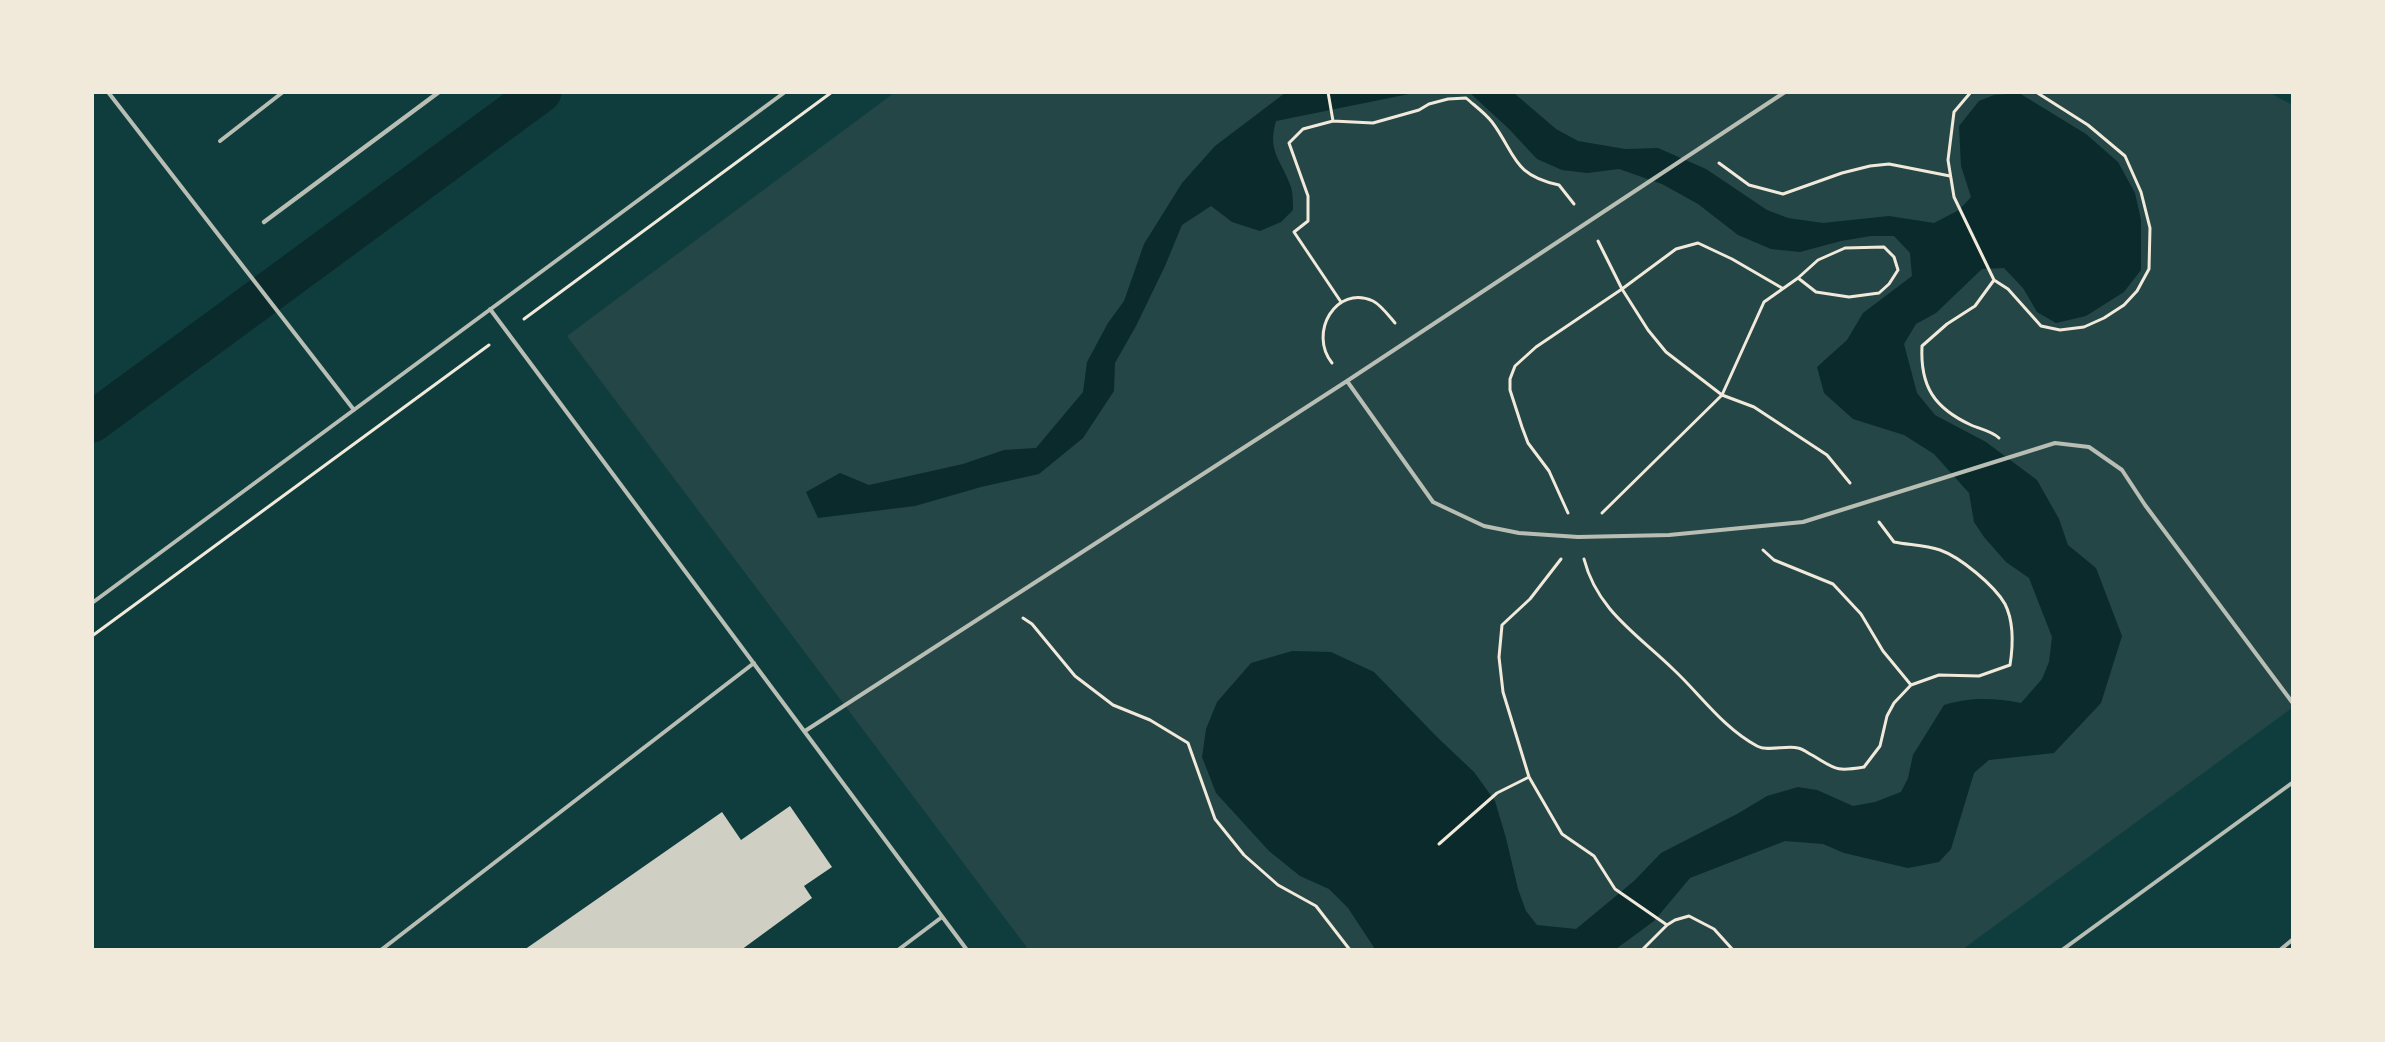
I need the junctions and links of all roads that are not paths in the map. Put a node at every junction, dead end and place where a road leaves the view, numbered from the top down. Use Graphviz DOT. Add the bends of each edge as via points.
graph roads {
  1 [pos="108,92"];
  2 [pos="283,92"];
  3 [pos="439,92"];
  4 [pos="785,92"];
  5 [pos="1785,92"];
  6 [pos="220,141"];
  7 [pos="264,222"];
  8 [pos="490,309"];
  9 [pos="1347,381"];
  10 [pos="354,410"];
  11 [pos="92,603"];
  12 [pos="754,663"];
  13 [pos="2292,702"];
  14 [pos="805,732"];
  15 [pos="2292,783"];
  16 [pos="942,917"];
  17 [pos="2292,940"];
  18 [pos="381,950"];
  19 [pos="898,950"];
  20 [pos="967,950"];
  21 [pos="2062,950"];
  22 [pos="2280,950"];
  1 -- 10 [label="lane"];
  2 -- 6 [label="lane"];
  3 -- 7 [label="street"];
  4 -- 8 [label="lane"];
  5 -- 9 [label="lane"];
  8 -- 10 [label="lane"];
  8 -- 12 [label="lane"];
  9 -- 13 [label="lane" via="1434,502 1484,526 1519,533 1669,535 1804,522 2055,443 2089,447 2122,470"];
  9 -- 14 [label="lane"];
  10 -- 11 [label="lane"];
  12 -- 14 [label="lane"];
  12 -- 18 [label="lane"];
  14 -- 16 [label="lane"];
  15 -- 21 [label="lane"];
  16 -- 19 [label="lane"];
  16 -- 20 [label="lane"];
  17 -- 22 [label="lane"];
}
